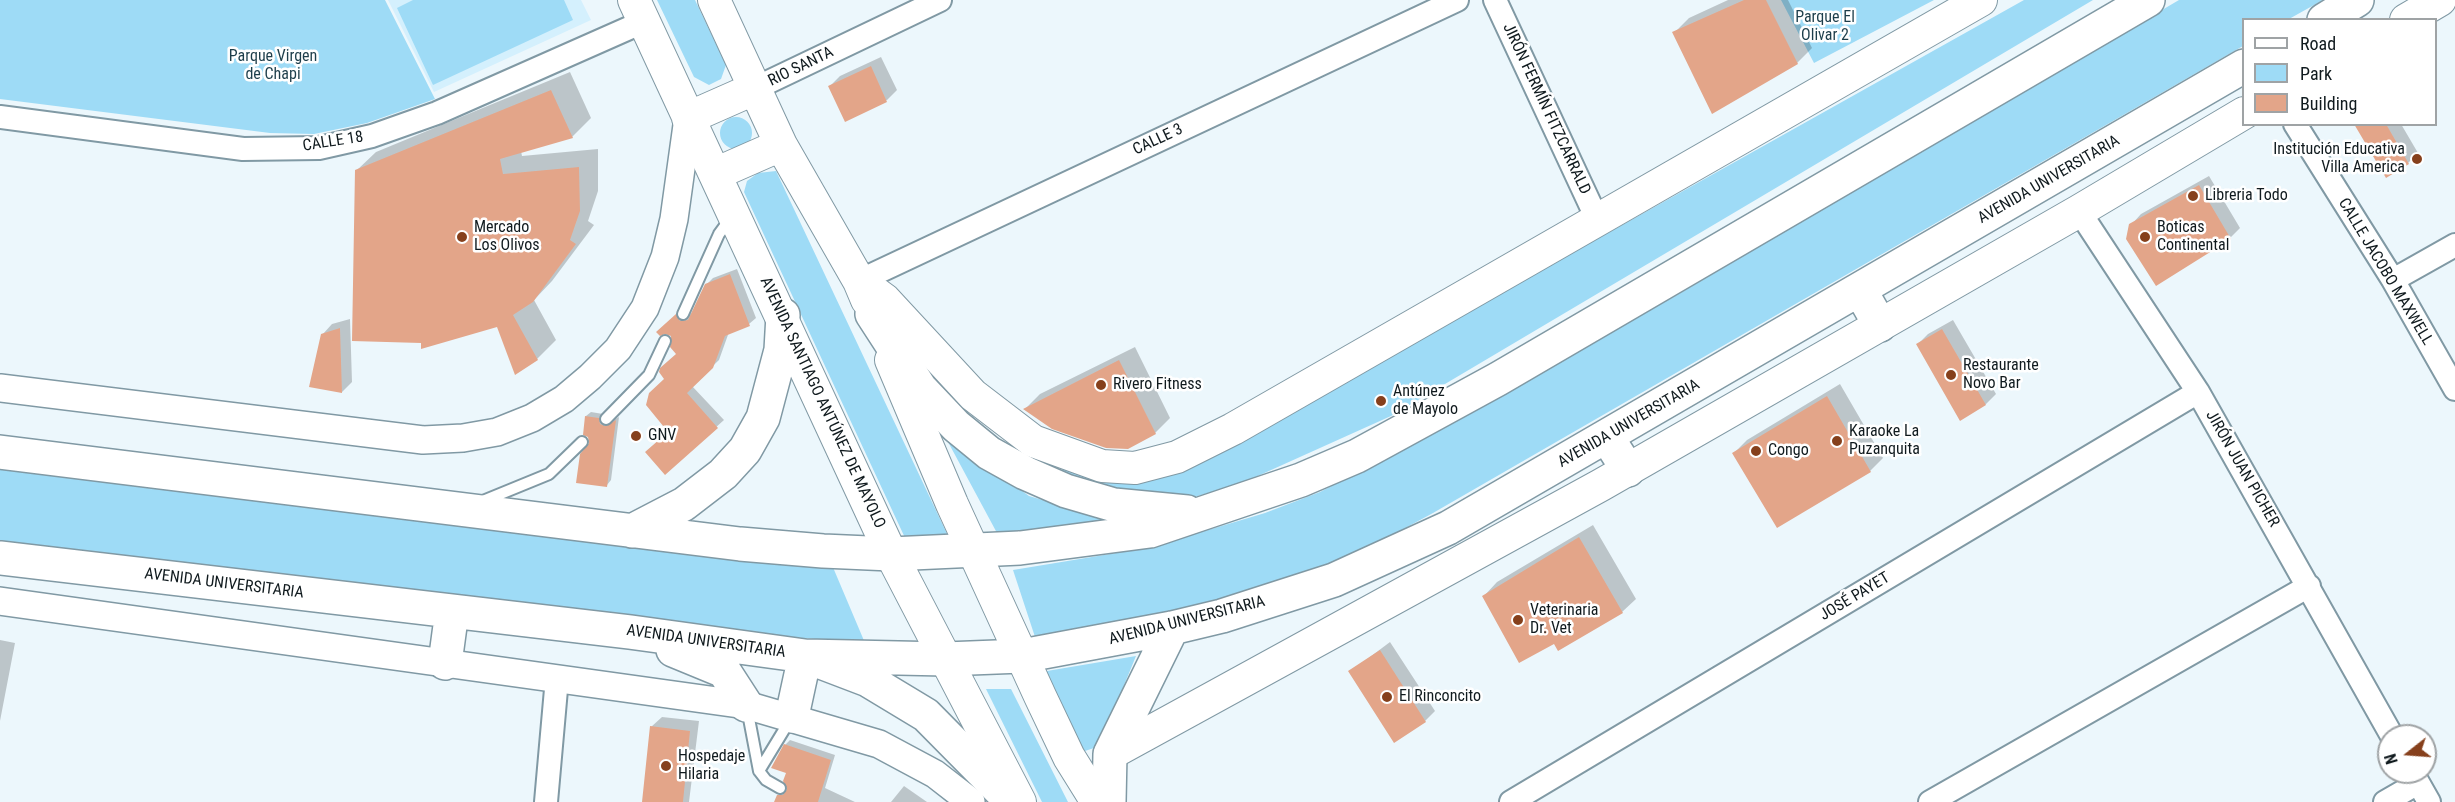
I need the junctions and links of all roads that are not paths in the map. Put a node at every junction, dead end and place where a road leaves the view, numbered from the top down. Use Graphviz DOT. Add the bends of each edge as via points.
graph roads {
  1 [pos="714,0"];
  2 [pos="940,0"];
  3 [pos="1457,0"];
  4 [pos="1495,0"];
  5 [pos="1981,0"];
  6 [pos="2148,0"];
  7 [pos="2357,0"];
  8 [pos="2440,0"];
  9 [pos="639,11"];
  10 [pos="2327,18"];
  11 [pos="2409,18"];
  12 [pos="2242,67"];
  13 [pos="756,88"];
  14 [pos="2242,114"];
  15 [pos="0,117"];
  16 [pos="688,118"];
  17 [pos="2296,126"];
  18 [pos="782,145"];
  19 [pos="715,174"];
  20 [pos="2079,211"];
  21 [pos="734,214"];
  22 [pos="1597,219"];
  23 [pos="2455,245"];
  24 [pos="2393,280"];
  25 [pos="859,281"];
  26 [pos="1860,290"];
  27 [pos="683,314"];
  28 [pos="872,314"];
  29 [pos="783,315"];
  30 [pos="1880,325"];
  31 [pos="665,342"];
  32 [pos="0,388"];
  33 [pos="2455,389"];
  34 [pos="2198,393"];
  35 [pos="606,419"];
  36 [pos="1607,436"];
  37 [pos="582,442"];
  38 [pos="0,452"];
  39 [pos="1628,470"];
  40 [pos="464,510"];
  41 [pos="1207,512"];
  42 [pos="632,531"];
  43 [pos="974,550"];
  44 [pos="891,554"];
  45 [pos="0,558"];
  46 [pos="2309,586"];
  47 [pos="0,601"];
  48 [pos="452,611"];
  49 [pos="1172,628"];
  50 [pos="630,632"];
  51 [pos="806,656"];
  52 [pos="1022,657"];
  53 [pos="945,659"];
  54 [pos="445,663"];
  55 [pos="557,678"];
  56 [pos="746,705"];
  57 [pos="792,716"];
  58 [pos="2385,724"];
  59 [pos="1110,754"];
  60 [pos="759,771"];
  61 [pos="2420,786"];
  62 [pos="780,788"];
  63 [pos="546,802"];
  64 [pos="970,802"];
  65 [pos="1012,802"];
  66 [pos="1020,802"];
  67 [pos="1097,802"];
  68 [pos="1109,802"];
  69 [pos="1511,802"];
  70 [pos="1930,802"];
  71 [pos="2385,802"];
  1 -- 13 [label="main road"];
  2 -- 13 [label="street, RIO SANTA"];
  3 -- 25 [label="street, CALLE 3"];
  4 -- 22 [label="street, JIRÓN FERMÍN FITZCARRALD"];
  5 -- 22 [label="main road"];
  6 -- 41 [label="main road" via="1390,438 1301,480"];
  7 -- 10 [label="main road"];
  8 -- 11 [label="main road"];
  9 -- 15 [label="street, CALLE 18" via="437,114 372,136 319,148 243,149"];
  9 -- 16 [label="main road, AVENIDA SANTIAGO ANTÚNEZ DE MAYOLO"];
  12 -- 26 [label="main road, AVENIDA UNIVERSITARIA"];
  13 -- 16 [label="main road"];
  13 -- 18 [label="main road"];
  14 -- 20 [label="main road"];
  16 -- 19 [label="main road, AVENIDA SANTIAGO ANTÚNEZ DE MAYOLO"];
  16 -- 32 [label="street" via="674,219 665,257 645,308 618,349 564,399 532,418 486,434 423,440"];
  17 -- 24 [label="street, CALLE JACOBO MAXWELL"];
  18 -- 19 [label="main road"];
  18 -- 25 [label="main road"];
  19 -- 21 [label="main road, AVENIDA SANTIAGO ANTÚNEZ DE MAYOLO"];
  20 -- 30 [label="main road"];
  20 -- 34 [label="street, JIRÓN JUAN PICHER"];
  21 -- 27 [label="lane" via="719,234"];
  21 -- 29 [label="main road, AVENIDA SANTIAGO ANTÚNEZ DE MAYOLO"];
  22 -- 25 [label="main road" via="1233,429 1177,457 1135,468 1102,466 1033,441 973,395 885,300"];
  23 -- 24 [label="street"];
  24 -- 33 [label="street, CALLE JACOBO MAXWELL"];
  25 -- 28 [label="main road"];
  26 -- 30 [label="main road"];
  26 -- 36 [label="main road, AVENIDA UNIVERSITARIA"];
  28 -- 41 [label="main road" via="920,388 989,453 1066,491 1114,505"];
  28 -- 43 [label="main road"];
  29 -- 42 [label="main road" via="780,350 763,418 744,450 723,474 684,504"];
  29 -- 44 [label="main road, AVENIDA SANTIAGO ANTÚNEZ DE MAYOLO"];
  30 -- 39 [label="main road"];
  31 -- 35 [label="lane" via="649,375"];
  34 -- 46 [label="street, JIRÓN JUAN PICHER"];
  34 -- 69 [label="street, JOSÉ PAYET"];
  36 -- 39 [label="main road"];
  36 -- 49 [label="main road, AVENIDA UNIVERSITARIA" via="1448,528 1392,555 1323,584"];
  37 -- 40 [label="lane" via="549,474"];
  38 -- 40 [label="main road"];
  39 -- 59 [label="main road"];
  40 -- 42 [label="main road"];
  41 -- 43 [label="main road" via="1150,531 1108,538"];
  42 -- 44 [label="main road" via="740,544"];
  43 -- 44 [label="main road"];
  43 -- 52 [label="main road"];
  44 -- 53 [label="main road, AVENIDA SANTIAGO ANTÚNEZ DE MAYOLO"];
  45 -- 48 [label="main road, AVENIDA UNIVERSITARIA"];
  46 -- 58 [label="street, JIRÓN JUAN PICHER"];
  46 -- 70 [label="street"];
  47 -- 54 [label="street"];
  48 -- 50 [label="main road, AVENIDA UNIVERSITARIA"];
  48 -- 54 [label="main road"];
  49 -- 52 [label="main road, AVENIDA UNIVERSITARIA"];
  49 -- 59 [label="main road"];
  50 -- 51 [label="main road, AVENIDA UNIVERSITARIA"];
  50 -- 56 [label="main road" via="724,671"];
  51 -- 53 [label="main road, AVENIDA UNIVERSITARIA"];
  51 -- 57 [label="main road"];
  51 -- 65 [label="main road" via="868,680 926,715"];
  52 -- 53 [label="main road, AVENIDA UNIVERSITARIA"];
  52 -- 67 [label="main road" via="1069,757"];
  53 -- 66 [label="main road, AVENIDA SANTIAGO ANTÚNEZ DE MAYOLO"];
  54 -- 55 [label="street"];
  55 -- 56 [label="street"];
  55 -- 63 [label="street"];
  56 -- 57 [label="street"];
  56 -- 60 [label="lane"];
  57 -- 60 [label="lane"];
  57 -- 64 [label="street" via="879,744 935,774"];
  59 -- 68 [label="main road"];
  60 -- 62 [label="lane"];
  61 -- 71 [label="street"];
}
